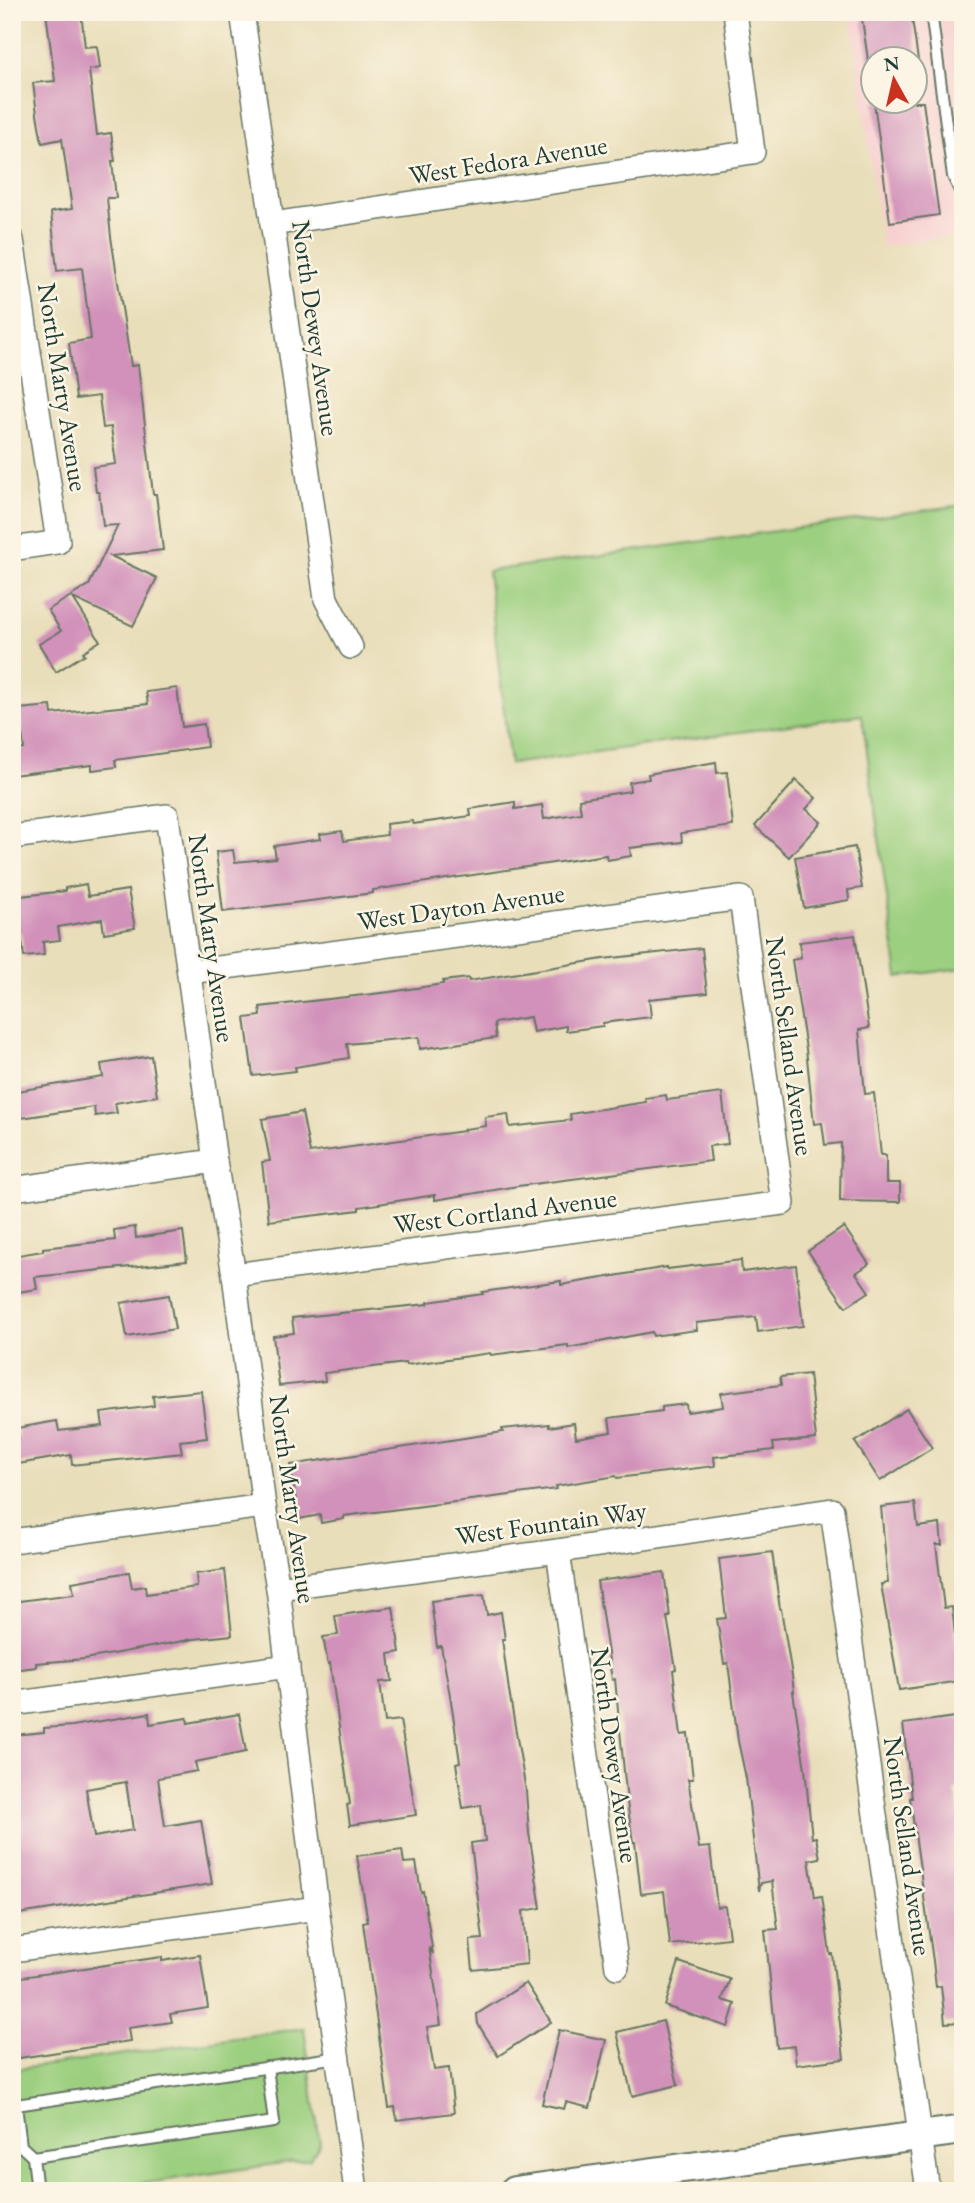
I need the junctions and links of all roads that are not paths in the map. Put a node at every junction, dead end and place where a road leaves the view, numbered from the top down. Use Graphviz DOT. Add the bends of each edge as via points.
graph roads {
  1 [pos="242,12"];
  2 [pos="735,12"];
  3 [pos="932,12"];
  4 [pos="963,198"];
  5 [pos="272,224"];
  6 [pos="12,240"];
  7 [pos="15,283"];
  8 [pos="12,549"];
  9 [pos="351,648"];
  10 [pos="12,837"];
  11 [pos="741,898"];
  12 [pos="189,972"];
  13 [pos="215,1161"];
  14 [pos="12,1189"];
  15 [pos="783,1203"];
  16 [pos="234,1275"];
  17 [pos="264,1506"];
  18 [pos="832,1510"];
  19 [pos="12,1541"];
  20 [pos="558,1551"];
  21 [pos="278,1588"];
  22 [pos="288,1666"];
  23 [pos="12,1704"];
  24 [pos="317,1908"];
  25 [pos="12,1950"];
  26 [pos="617,1967"];
  27 [pos="338,2057"];
  28 [pos="267,2067"];
  29 [pos="963,2130"];
  30 [pos="920,2136"];
  31 [pos="33,2157"];
  32 [pos="37,2191"];
  33 [pos="356,2191"];
  34 [pos="514,2191"];
  35 [pos="928,2191"];
  1 -- 5 [label="street, North Dewey Avenue"];
  2 -- 5 [label="street, West Fedora Avenue" via="753,152"];
  3 -- 4 [label="lane" via="953,176"];
  5 -- 9 [label="street, North Dewey Avenue" via="326,598"];
  6 -- 7 [label="street, North Marty Avenue"];
  7 -- 8 [label="street, North Marty Avenue" via="58,542"];
  10 -- 12 [label="street, North Marty Avenue" via="167,816"];
  11 -- 12 [label="street, West Dayton Avenue"];
  11 -- 15 [label="street, North Selland Avenue"];
  12 -- 13 [label="street, North Marty Avenue"];
  13 -- 14 [label="street"];
  13 -- 16 [label="street, North Marty Avenue"];
  15 -- 16 [label="street, West Cortland Avenue"];
  16 -- 17 [label="street, North Marty Avenue"];
  17 -- 19 [label="street"];
  17 -- 21 [label="street, North Marty Avenue"];
  18 -- 20 [label="street, West Fountain Way"];
  18 -- 30 [label="street, North Selland Avenue"];
  20 -- 21 [label="street, West Fountain Way"];
  20 -- 26 [label="street, North Dewey Avenue"];
  21 -- 22 [label="street, North Marty Avenue"];
  22 -- 23 [label="street"];
  22 -- 24 [label="street, North Marty Avenue"];
  24 -- 25 [label="street"];
  24 -- 27 [label="street, North Marty Avenue"];
  27 -- 28 [label="lane"];
  27 -- 33 [label="street, North Marty Avenue"];
  28 -- 31 [label="lane" via="274,2122"];
  28 -- 31 [label="lane" via="16,2105 21,2146"];
  29 -- 30 [label="street"];
  30 -- 34 [label="street"];
  30 -- 35 [label="street, North Selland Avenue"];
  31 -- 32 [label="lane"];
}
